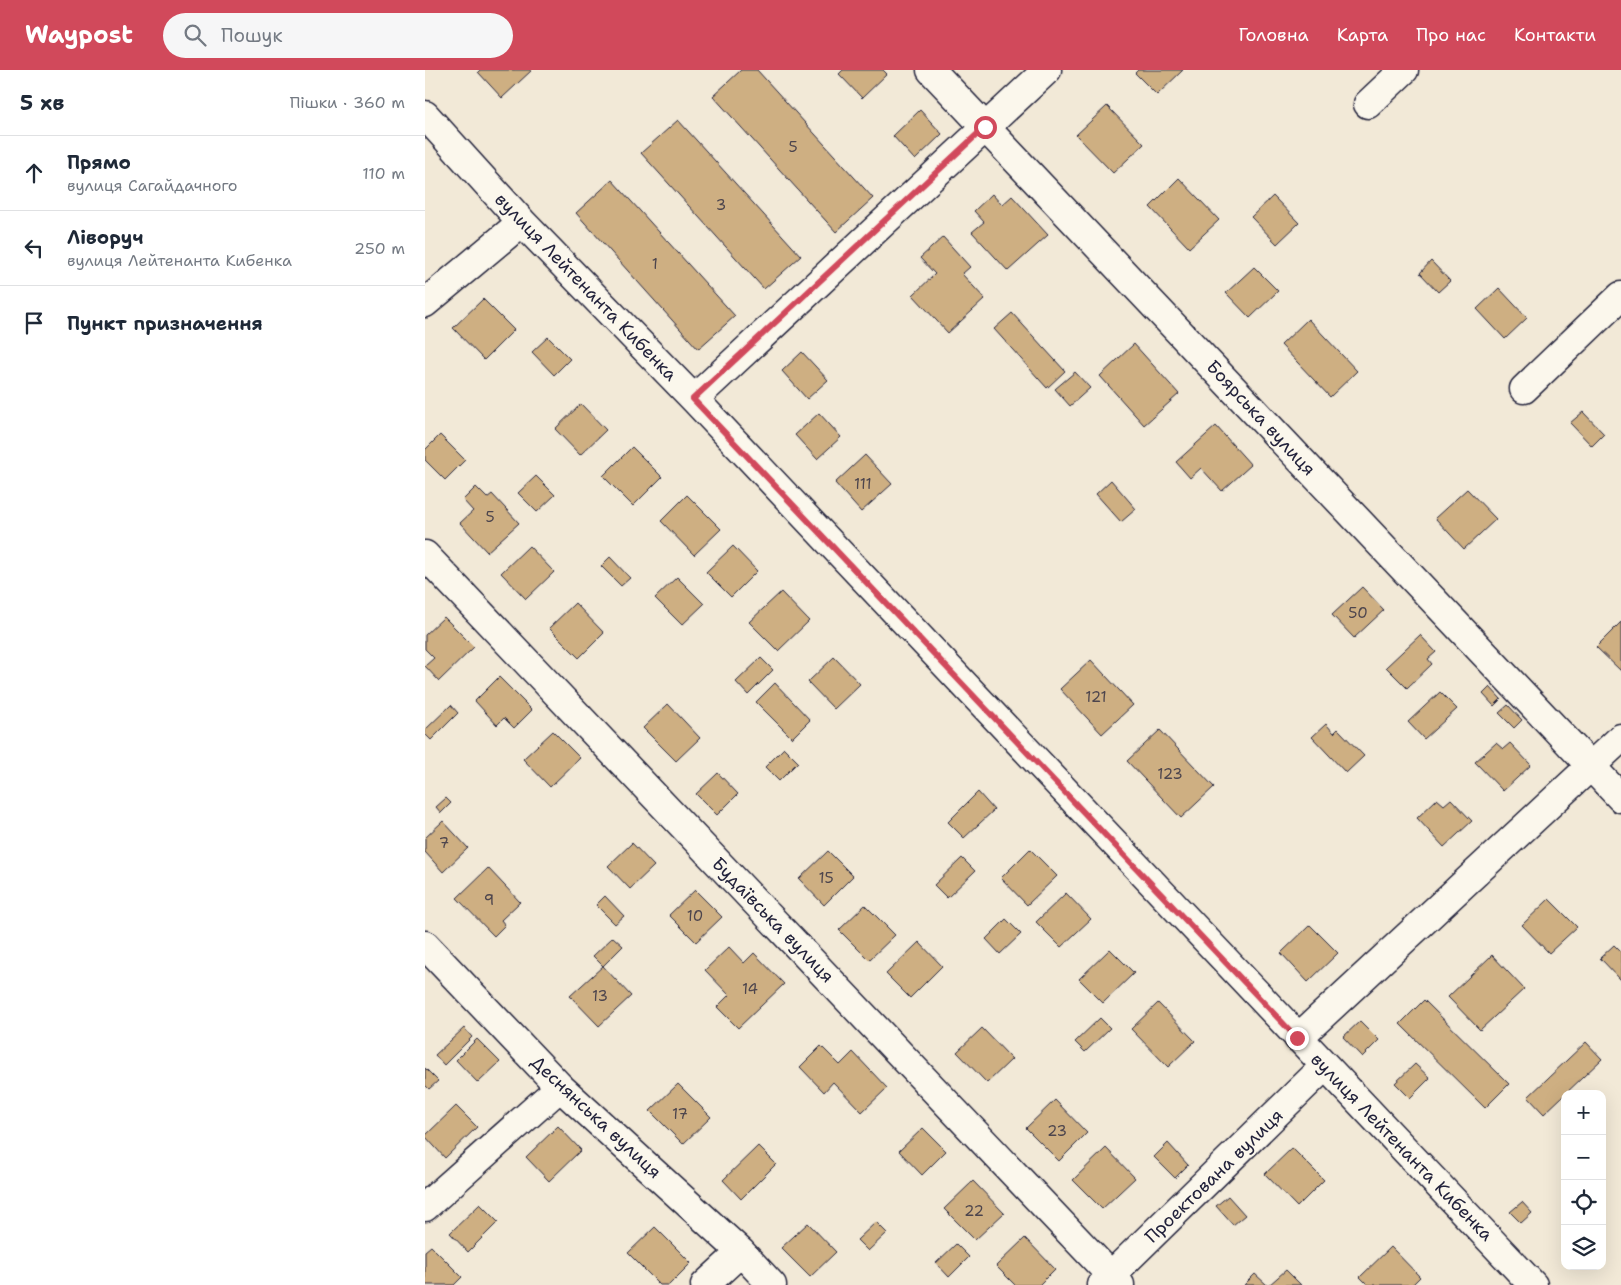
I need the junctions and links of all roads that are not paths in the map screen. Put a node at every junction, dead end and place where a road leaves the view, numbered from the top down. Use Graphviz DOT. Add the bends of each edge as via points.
graph roads {
  1 [pos="931,70"];
  2 [pos="1047,70"];
  3 [pos="1405,70"];
  4 [pos="1368,104"];
  5 [pos="425,115"];
  6 [pos="985,127"];
  7 [pos="522,222"];
  8 [pos="1621,296"];
  9 [pos="425,302"];
  10 [pos="1525,389"];
  11 [pos="693,399"];
  12 [pos="425,555"];
  13 [pos="1621,738"];
  14 [pos="1592,767"];
  15 [pos="1621,798"];
  16 [pos="425,945"];
  17 [pos="1297,1038"];
  18 [pos="1325,1066"];
  19 [pos="560,1087"];
  20 [pos="425,1207"];
  21 [pos="741,1252"];
  22 [pos="1111,1282"];
  23 [pos="705,1285"];
  24 [pos="772,1285"];
  25 [pos="1533,1285"];
  1 -- 6 [label="street, Боярська вулиця"];
  2 -- 6 [label="street"];
  3 -- 4 [label="street"];
  5 -- 7 [label="street, вулиця Лейтенанта Кибенка"];
  6 -- 11 [label="street"];
  6 -- 14 [label="street, Боярська вулиця"];
  7 -- 9 [label="street"];
  7 -- 11 [label="street, вулиця Лейтенанта Кибенка"];
  8 -- 10 [label="street"];
  11 -- 17 [label="street, вулиця Лейтенанта Кибенка"];
  12 -- 22 [label="street, Будаївська вулиця"];
  13 -- 14 [label="street"];
  14 -- 15 [label="street, Боярська вулиця"];
  14 -- 17 [label="street"];
  16 -- 19 [label="street, Деснянська вулиця"];
  17 -- 18 [label="street, вулиця Лейтенанта Кибенка"];
  18 -- 22 [label="street, Проектована вулиця"];
  18 -- 25 [label="street, вулиця Лейтенанта Кибенка"];
  19 -- 20 [label="street"];
  19 -- 21 [label="street, Деснянська вулиця"];
  21 -- 23 [label="street"];
  21 -- 24 [label="street, Деснянська вулиця"];
}
